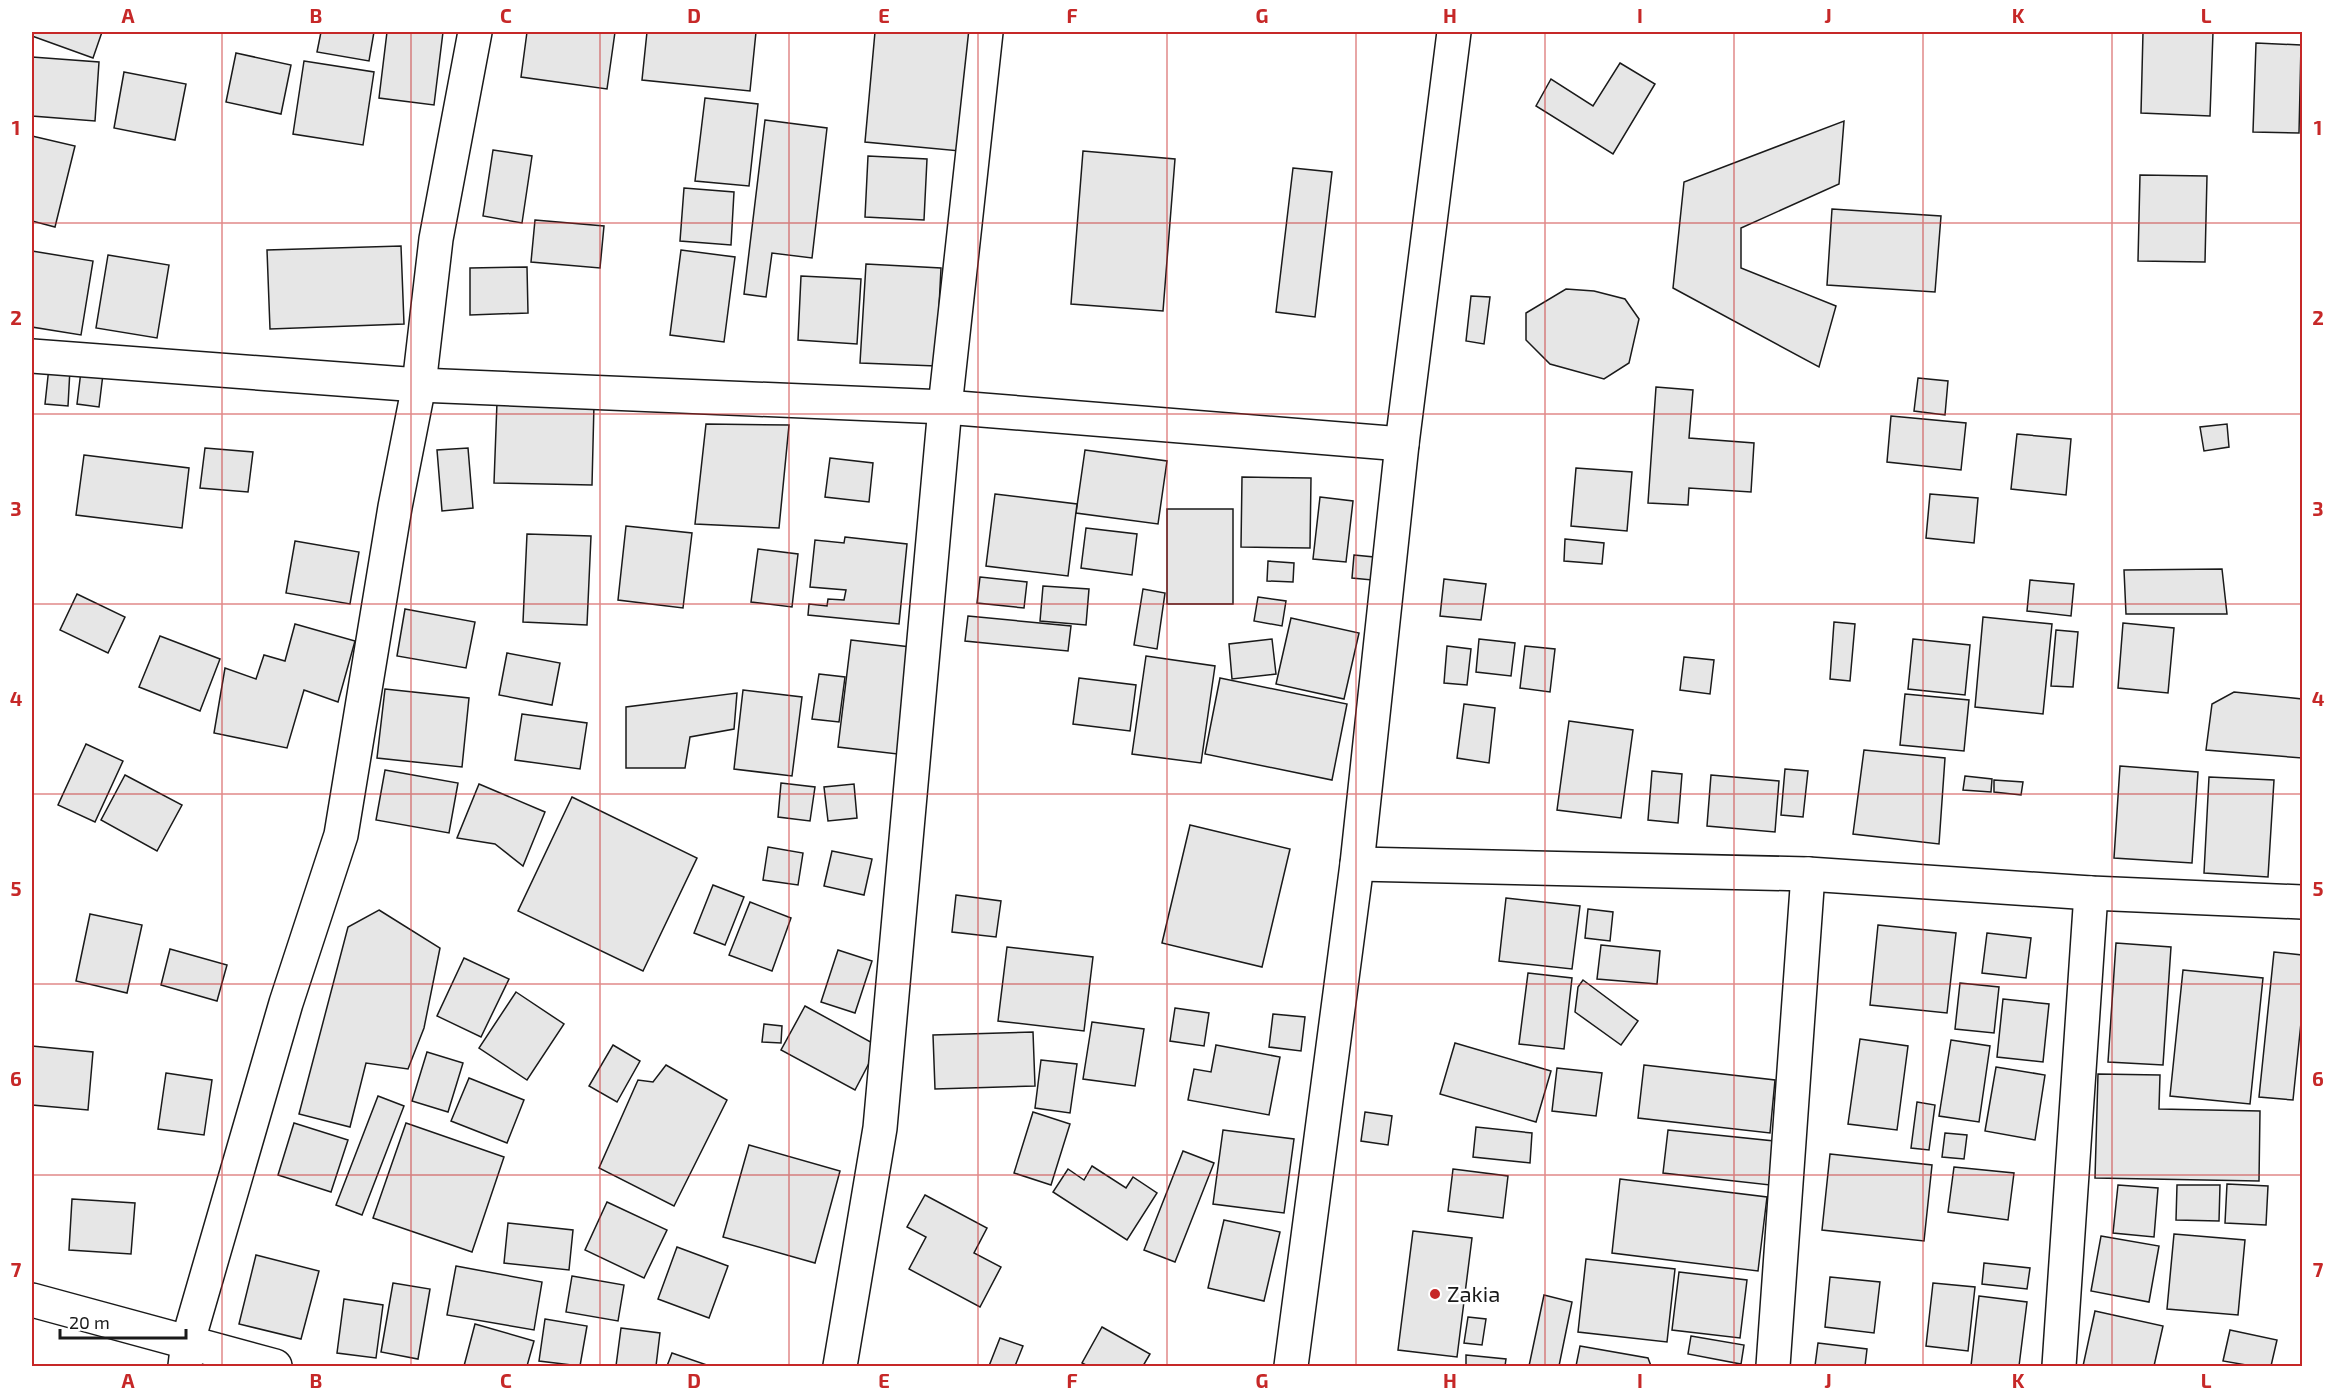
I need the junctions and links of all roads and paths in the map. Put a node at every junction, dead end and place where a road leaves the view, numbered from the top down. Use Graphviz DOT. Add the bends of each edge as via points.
graph roads {
  1 [pos="475,32"];
  2 [pos="986,32"];
  3 [pos="1454,32"];
  4 [pos="32,356"];
  5 [pos="418,385"];
  6 [pos="945,407"];
  7 [pos="1402,444"];
  8 [pos="1357,864"];
  9 [pos="1808,874"];
  10 [pos="2091,893"];
  11 [pos="2302,902"];
  12 [pos="32,1300"];
  13 [pos="186,1354"];
  14 [pos="275,1366"];
  15 [pos="840,1366"];
  16 [pos="1291,1366"];
  17 [pos="1773,1366"];
  18 [pos="2059,1366"];
  1 -- 5 [label="street" via="436,239"];
  2 -- 6 [label="street"];
  3 -- 7 [label="street"];
  4 -- 5 [label="street"];
  5 -- 6 [label="street"];
  5 -- 13 [label="street" via="341,835 286,1003"];
  6 -- 7 [label="street"];
  6 -- 15 [label="street" via="880,1128"];
  7 -- 8 [label="street"];
  8 -- 9 [label="street"];
  8 -- 16 [label="street"];
  9 -- 10 [label="street"];
  9 -- 17 [label="street"];
  10 -- 11 [label="street"];
  10 -- 18 [label="street"];
  12 -- 13 [label="street"];
  13 -- 14 [label="street"];
}
